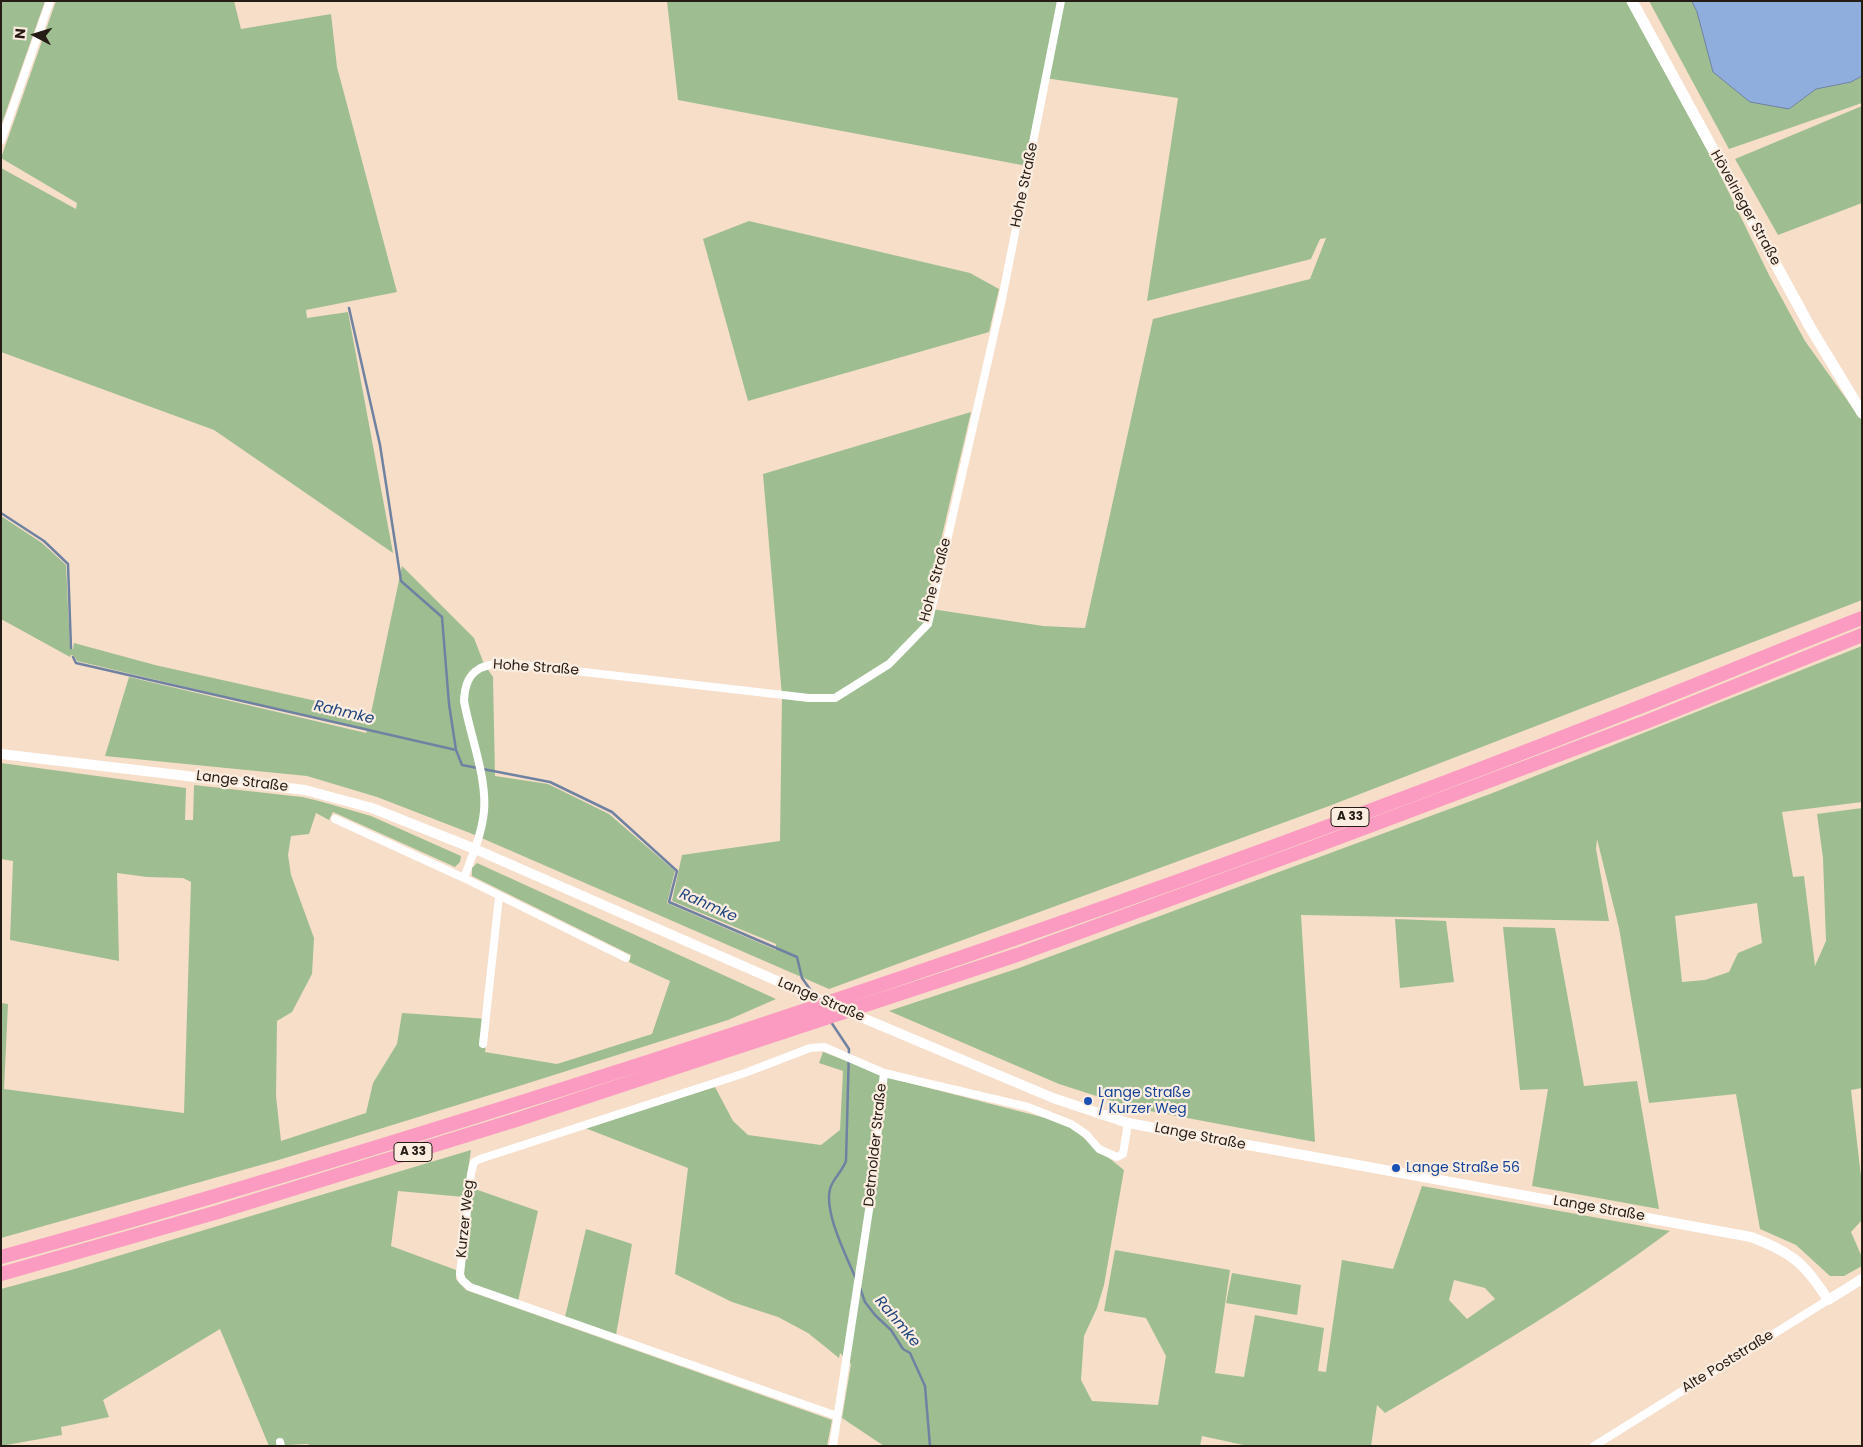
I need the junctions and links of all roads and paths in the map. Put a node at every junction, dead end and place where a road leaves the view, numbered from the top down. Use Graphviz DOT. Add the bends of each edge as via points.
graph roads {
  1 [pos="50,1"];
  2 [pos="1061,1"];
  3 [pos="1632,1"];
  4 [pos="1,141"];
  5 [pos="1862,413"];
  6 [pos="1862,618"];
  7 [pos="1862,636"];
  8 [pos="1,754"];
  9 [pos="335,819"];
  10 [pos="475,849"];
  11 [pos="464,878"];
  12 [pos="499,897"];
  13 [pos="626,958"];
  14 [pos="483,1044"];
  15 [pos="884,1073"];
  16 [pos="1128,1123"];
  17 [pos="1,1257"];
  18 [pos="1,1274"];
  19 [pos="1862,1279"];
  20 [pos="1828,1300"];
  21 [pos="837,1416"];
  22 [pos="833,1446"];
  23 [pos="1594,1446"];
  1 -- 4 [label="street"];
  2 -- 10 [label="street, Hohe Straße" via="1000,309 928,624 888,664 835,698 809,698 506,663 487,664 471,675 465,690 484,809"];
  3 -- 5 [label="main road, Hövelrieger Straße" via="1810,326"];
  6 -- 17 [label="highway, A 33" via="1630,711 1311,832 832,1001 228,1193"];
  7 -- 18 [label="highway, A 33" via="1646,722 1302,852 1017,955 367,1166"];
  8 -- 10 [label="street, Lange Straße" via="305,790 372,808"];
  9 -- 11 [label="street"];
  10 -- 11 [label="street"];
  10 -- 16 [label="street, Lange Straße" via="900,1034 1053,1098"];
  11 -- 12 [label="street"];
  12 -- 13 [label="street"];
  12 -- 14 [label="street"];
  15 -- 16 [label="street, Detmolder Straße" via="1028,1107 1071,1124 1086,1134 1099,1149 1116,1157 1124,1154"];
  15 -- 21 [label="street, Detmolder Straße" via="863,1253"];
  15 -- 21 [label="street, Kurzer Weg" via="842,1054 824,1048 810,1048 745,1073 480,1159 474,1162 470,1174 460,1274 470,1287"];
  16 -- 20 [label="street, Lange Straße" via="1751,1237 1774,1246 1802,1264"];
  19 -- 20 [label="street, Alte Poststraße"];
  20 -- 23 [label="street, Alte Poststraße"];
  21 -- 22 [label="street, Detmolder Straße"];
}
